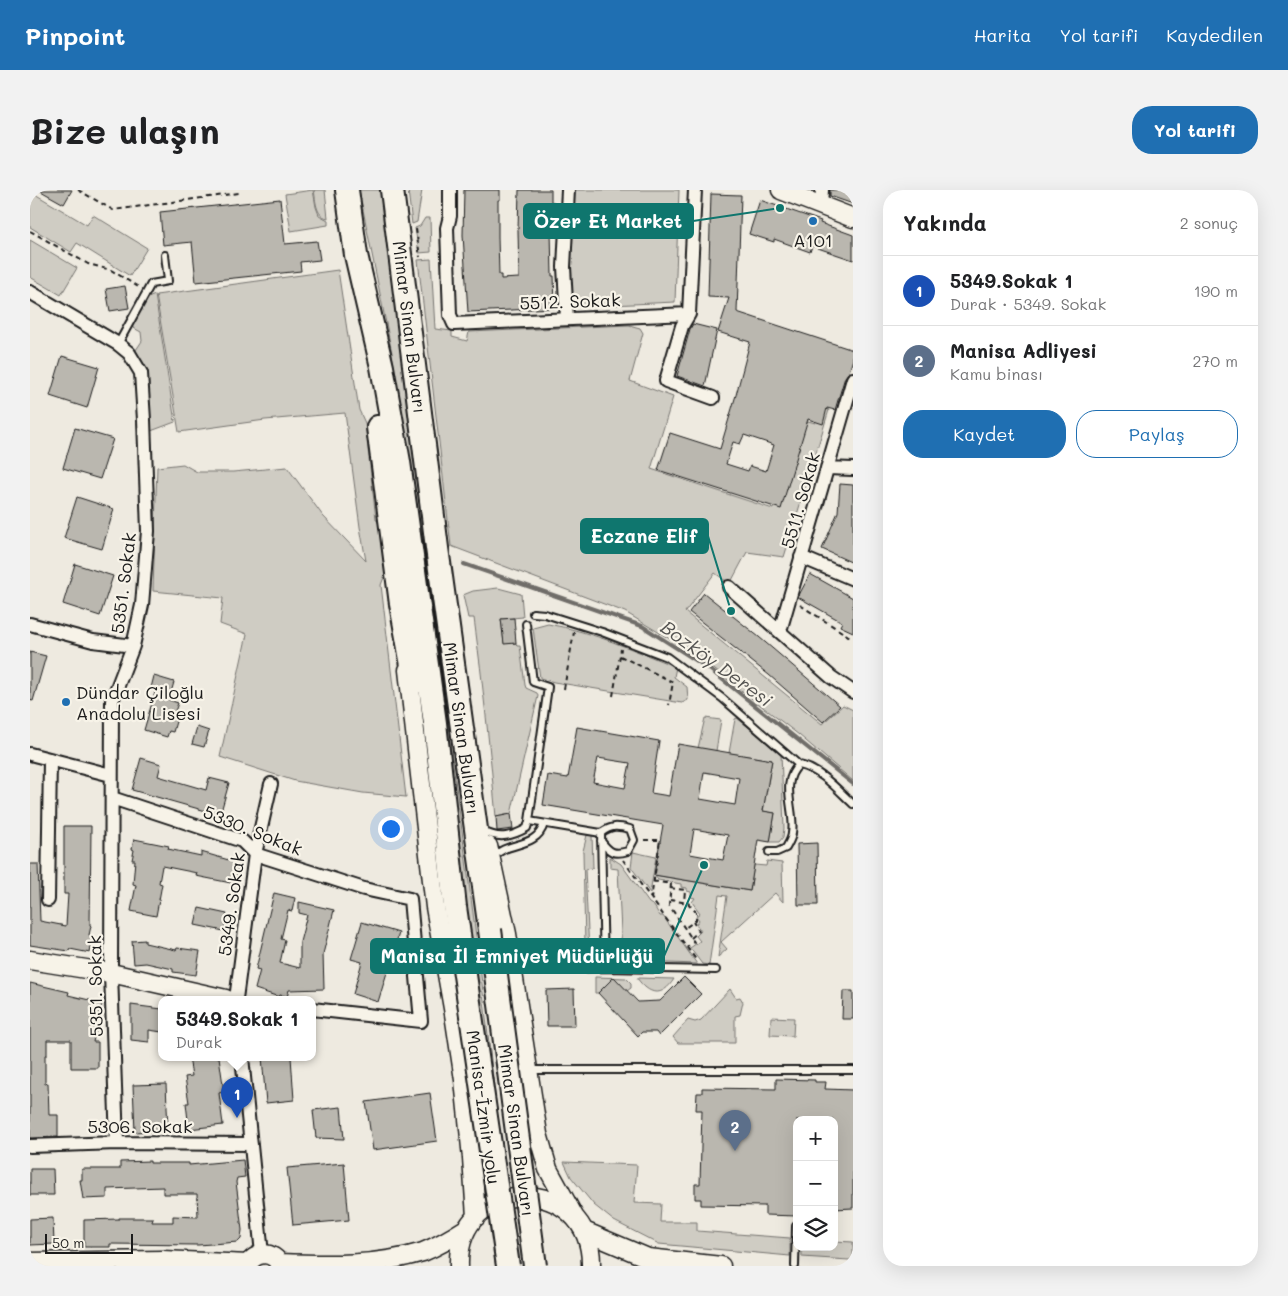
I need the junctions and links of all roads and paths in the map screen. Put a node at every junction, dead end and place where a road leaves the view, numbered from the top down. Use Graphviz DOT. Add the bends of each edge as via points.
graph roads {
  1 [pos="78,190"];
  2 [pos="241,190"];
  3 [pos="347,190"];
  4 [pos="392,190"];
  5 [pos="450,190"];
  6 [pos="568,190"];
  7 [pos="695,190"];
  8 [pos="780,190"];
  9 [pos="821,197"];
  10 [pos="853,218"];
  11 [pos="416,229"];
  12 [pos="30,230"];
  13 [pos="165,255"];
  14 [pos="356,255"];
  15 [pos="420,257"];
  16 [pos="30,292"];
  17 [pos="146,292"];
  18 [pos="689,314"];
  19 [pos="567,319"];
  20 [pos="118,344"];
  21 [pos="853,379"];
  22 [pos="713,398"];
  23 [pos="828,468"];
  24 [pos="853,469"];
  25 [pos="801,557"];
  26 [pos="853,580"];
  27 [pos="729,587"];
  28 [pos="789,598"];
  29 [pos="401,604"];
  30 [pos="533,613"];
  31 [pos="30,624"];
  32 [pos="526,624"];
  33 [pos="576,624"];
  34 [pos="780,631"];
  35 [pos="853,638"];
  36 [pos="622,639"];
  37 [pos="133,646"];
  38 [pos="620,656"];
  39 [pos="564,689"];
  40 [pos="853,692"];
  41 [pos="613,696"];
  42 [pos="668,705"];
  43 [pos="461,715"];
  44 [pos="30,754"];
  45 [pos="50,759"];
  46 [pos="799,765"];
  47 [pos="111,775"];
  48 [pos="271,784"];
  49 [pos="112,798"];
  50 [pos="853,804"];
  51 [pos="529,821"];
  52 [pos="544,824"];
  53 [pos="484,830"];
  54 [pos="601,833"];
  55 [pos="634,840"];
  56 [pos="601,841"];
  57 [pos="769,852"];
  58 [pos="255,854"];
  59 [pos="619,854"];
  60 [pos="491,861"];
  61 [pos="653,881"];
  62 [pos="670,888"];
  63 [pos="651,899"];
  64 [pos="48,900"];
  65 [pos="669,900"];
  66 [pos="684,902"];
  67 [pos="455,907"];
  68 [pos="693,922"];
  69 [pos="685,928"];
  70 [pos="691,938"];
  71 [pos="687,947"];
  72 [pos="461,948"];
  73 [pos="30,960"];
  74 [pos="604,968"];
  75 [pos="557,969"];
  76 [pos="703,969"];
  77 [pos="716,970"];
  78 [pos="112,973"];
  79 [pos="213,996"];
  80 [pos="236,996"];
  81 [pos="316,1010"];
  82 [pos="242,1061"];
  83 [pos="528,1070"];
  84 [pos="853,1070"];
  85 [pos="116,1143"];
  86 [pos="251,1144"];
  87 [pos="30,1146"];
  88 [pos="472,1223"];
  89 [pos="579,1224"];
  90 [pos="795,1251"];
  91 [pos="252,1261"];
  92 [pos="30,1262"];
  93 [pos="281,1265"];
  94 [pos="459,1266"];
  95 [pos="508,1266"];
  96 [pos="535,1266"];
  97 [pos="591,1266"];
  98 [pos="721,1266"];
  99 [pos="795,1266"];
  1 -- 2 [label="path" via="113,210 239,193"];
  3 -- 14 [label="highway, Mimar Sinan Bulvarı"];
  4 -- 43 [label="highway, Mimar Sinan Bulvarı"];
  5 -- 19 [label="street, 5512. Sokak" via="447,228 450,315 454,324"];
  6 -- 19 [label="street" via="564,267"];
  7 -- 18 [label="street"];
  8 -- 9 [label="main road"];
  9 -- 10 [label="main road"];
  11 -- 15 [label="path"];
  12 -- 17 [label="path" via="88,264 111,270"];
  13 -- 17 [label="lane" via="168,281 151,284"];
  14 -- 29 [label="highway"];
  14 -- 67 [label="highway, Mimar Sinan Bulvarı" via="382,367 399,462 435,723"];
  16 -- 20 [label="street, 5351. Sokak"];
  17 -- 20 [label="lane"];
  18 -- 19 [label="street, 5512. Sokak"];
  18 -- 22 [label="street" via="682,326 666,382"];
  20 -- 37 [label="street, 5351. Sokak" via="129,353 140,373 144,420 148,531 142,604"];
  21 -- 23 [label="street, 5511. Sokak"];
  23 -- 24 [label="street"];
  23 -- 25 [label="street, 5511. Sokak"];
  25 -- 26 [label="street"];
  25 -- 28 [label="street, 5511. Sokak"];
  27 -- 34 [label="street"];
  28 -- 34 [label="street, 5511. Sokak"];
  28 -- 35 [label="path"];
  29 -- 67 [label="highway"];
  29 -- 88 [label="main road" via="435,907 464,1080 472,1158"];
  30 -- 33 [label="lane"];
  31 -- 37 [label="street" via="93,641"];
  32 -- 51 [label="lane" via="533,682 548,687"];
  33 -- 36 [label="lane"];
  33 -- 39 [label="path"];
  34 -- 40 [label="street" via="831,677"];
  36 -- 38 [label="path"];
  36 -- 46 [label="lane" via="667,657 722,698"];
  37 -- 47 [label="street, 5351. Sokak" via="112,701"];
  38 -- 41 [label="path"];
  38 -- 42 [label="path" via="673,682"];
  43 -- 53 [label="main road"];
  43 -- 96 [label="highway, Mimar Sinan Bulvarı, bridge"];
  44 -- 45 [label="street"];
  45 -- 47 [label="street"];
  45 -- 64 [label="street"];
  46 -- 50 [label="lane" via="822,777"];
  46 -- 57 [label="lane" via="794,770 789,789 792,833 786,848"];
  47 -- 49 [label="street, 5351. Sokak"];
  48 -- 58 [label="street, 5349. Sokak"];
  49 -- 58 [label="street, 5330. Sokak" via="242,841"];
  49 -- 78 [label="street, 5351. Sokak"];
  51 -- 52 [label="lane"];
  51 -- 53 [label="lane" via="527,828 504,836"];
  52 -- 54 [label="lane"];
  52 -- 60 [label="lane" via="532,841 498,853"];
  53 -- 60 [label="main road"];
  54 -- 55 [label="lane" via="617,826 630,829"];
  54 -- 56 [label="lane"];
  55 -- 59 [label="lane" via="628,851"];
  55 -- 61 [label="path" via="660,840"];
  56 -- 59 [label="lane" via="608,851"];
  56 -- 74 [label="lane"];
  58 -- 80 [label="street, 5349. Sokak"];
  58 -- 81 [label="street, 5330. Sokak" via="364,890 410,899 421,1021"];
  59 -- 63 [label="path"];
  60 -- 83 [label="main road" via="507,934"];
  61 -- 62 [label="path" via="671,884"];
  61 -- 63 [label="path"];
  62 -- 65 [label="path"];
  62 -- 66 [label="path" via="685,890"];
  63 -- 71 [label="path"];
  65 -- 66 [label="path"];
  65 -- 69 [label="path"];
  66 -- 68 [label="path" via="688,902 696,912"];
  67 -- 72 [label="highway, Mimar Sinan Bulvarı"];
  68 -- 69 [label="path"];
  68 -- 70 [label="path" via="699,931"];
  69 -- 70 [label="path"];
  70 -- 71 [label="path" via="694,942"];
  71 -- 76 [label="path"];
  72 -- 95 [label="highway, Manisa-İzmir yolu, bridge"];
  73 -- 78 [label="main road"];
  74 -- 75 [label="lane"];
  74 -- 76 [label="lane"];
  76 -- 77 [label="lane"];
  78 -- 79 [label="main road"];
  78 -- 85 [label="street, 5351. Sokak"];
  82 -- 86 [label="street"];
  83 -- 84 [label="lane"];
  83 -- 89 [label="main road" via="538,1134 548,1169"];
  85 -- 86 [label="street, 5306. Sokak"];
  85 -- 87 [label="street, 5306. Sokak"];
  86 -- 91 [label="street"];
  88 -- 89 [label="main road" via="480,1212 498,1200 518,1195 539,1196 559,1204"];
  88 -- 93 [label="main road" via="422,1252 397,1260 361,1265"];
  88 -- 94 [label="main road" via="461,1241"];
  89 -- 97 [label="main road" via="591,1255"];
  89 -- 98 [label="main road" via="648,1258"];
  90 -- 99 [label="lane"];
  91 -- 92 [label="main road"];
  91 -- 93 [label="main road" via="272,1256"];
}
